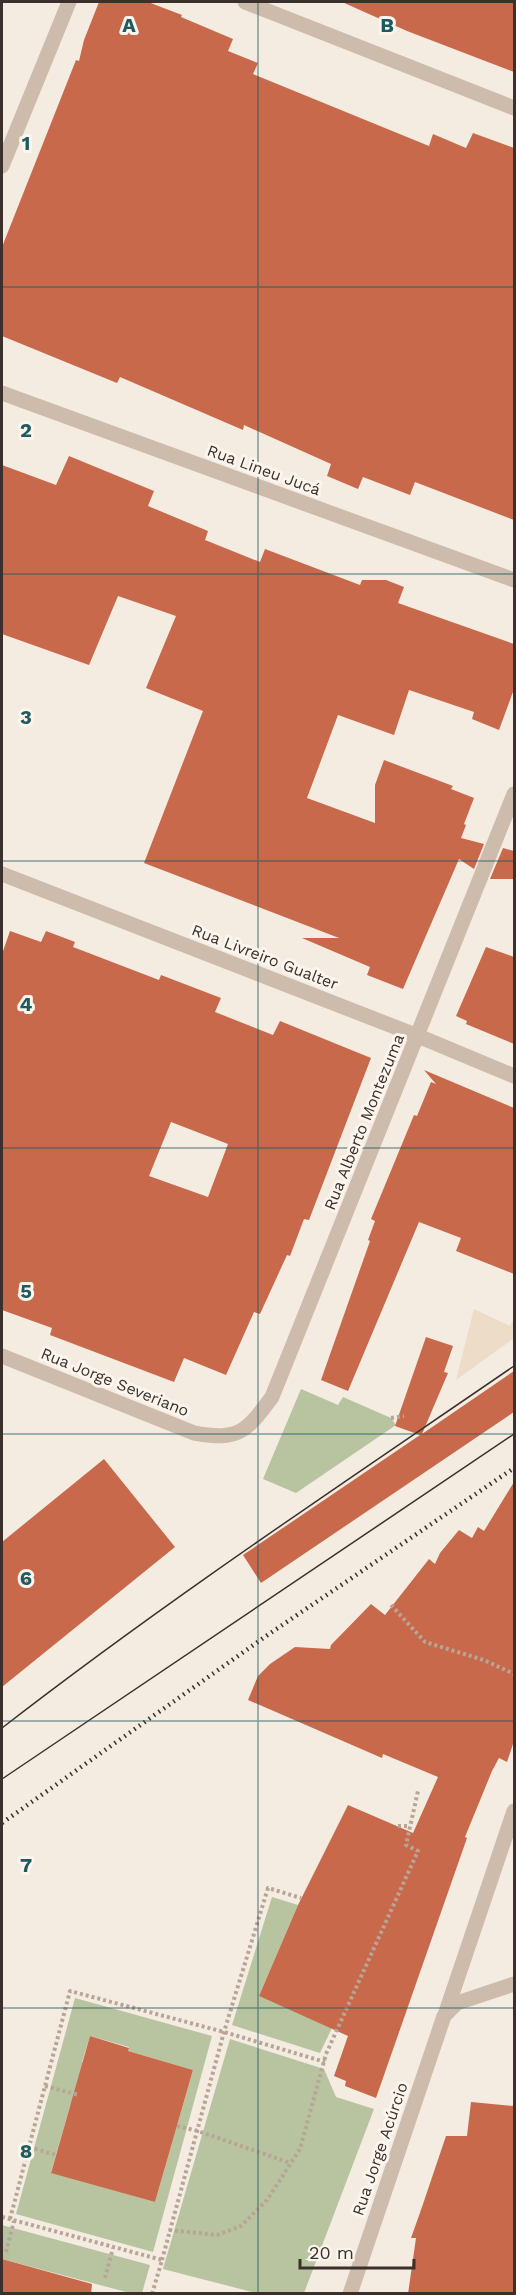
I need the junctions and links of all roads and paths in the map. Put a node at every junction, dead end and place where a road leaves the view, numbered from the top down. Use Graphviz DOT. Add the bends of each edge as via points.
graph roads {
  1 [pos="69,2"];
  2 [pos="245,2"];
  3 [pos="514,108"];
  4 [pos="2,166"];
  5 [pos="2,393"];
  6 [pos="514,580"];
  7 [pos="514,794"];
  8 [pos="2,874"];
  9 [pos="418,1036"];
  10 [pos="514,1076"];
  11 [pos="2,1356"];
  12 [pos="404,1416"];
  13 [pos="391,1418"];
  14 [pos="217,1437"];
  15 [pos="391,1605"];
  16 [pos="514,1674"];
  17 [pos="418,1791"];
  18 [pos="514,1811"];
  19 [pos="398,1826"];
  20 [pos="410,1826"];
  21 [pos="301,1898"];
  22 [pos="514,1984"];
  23 [pos="444,2016"];
  24 [pos="224,2032"];
  25 [pos="325,2062"];
  26 [pos="45,2086"];
  27 [pos="79,2095"];
  28 [pos="177,2126"];
  29 [pos="198,2131"];
  30 [pos="29,2147"];
  31 [pos="56,2155"];
  32 [pos="290,2163"];
  33 [pos="2,2217"];
  34 [pos="12,2220"];
  35 [pos="169,2230"];
  36 [pos="113,2248"];
  37 [pos="6,2252"];
  38 [pos="162,2260"];
  39 [pos="105,2278"];
  40 [pos="152,2294"];
  41 [pos="350,2294"];
  1 -- 4 [label="street"];
  2 -- 3 [label="street"];
  5 -- 6 [label="street, Rua Lineu Jucá"];
  7 -- 9 [label="street, Rua Alberto Montezuma"];
  8 -- 9 [label="street, Rua Livreiro Gualter"];
  9 -- 10 [label="street, Rua Livreiro Gualter"];
  9 -- 14 [label="street, Rua Alberto Montezuma" via="272,1397 251,1425 231,1436"];
  11 -- 14 [label="street, Rua Jorge Severiano" via="194,1433"];
  12 -- 13 [label="path"];
  15 -- 16 [label="path" via="425,1642 484,1660"];
  17 -- 20 [label="path"];
  18 -- 23 [label="street, Rua Jorge Acúrcio"];
  19 -- 20 [label="path"];
  20 -- 25 [label="path" via="406,1845 418,1851"];
  21 -- 24 [label="path" via="268,1888"];
  22 -- 23 [label="street" via="457,2003"];
  23 -- 41 [label="street, Rua Jorge Acúrcio"];
  24 -- 25 [label="path"];
  24 -- 26 [label="path" via="70,1991"];
  24 -- 29 [label="path"];
  25 -- 32 [label="path" via="300,2149"];
  26 -- 27 [label="path"];
  26 -- 30 [label="path"];
  28 -- 29 [label="path"];
  29 -- 32 [label="path"];
  29 -- 35 [label="path"];
  30 -- 31 [label="path"];
  30 -- 34 [label="path"];
  32 -- 35 [label="path" via="267,2200 241,2226 217,2235"];
  33 -- 34 [label="path"];
  34 -- 36 [label="path"];
  34 -- 37 [label="path"];
  35 -- 38 [label="path"];
  36 -- 38 [label="path"];
  36 -- 39 [label="path"];
  38 -- 40 [label="path"];
}
